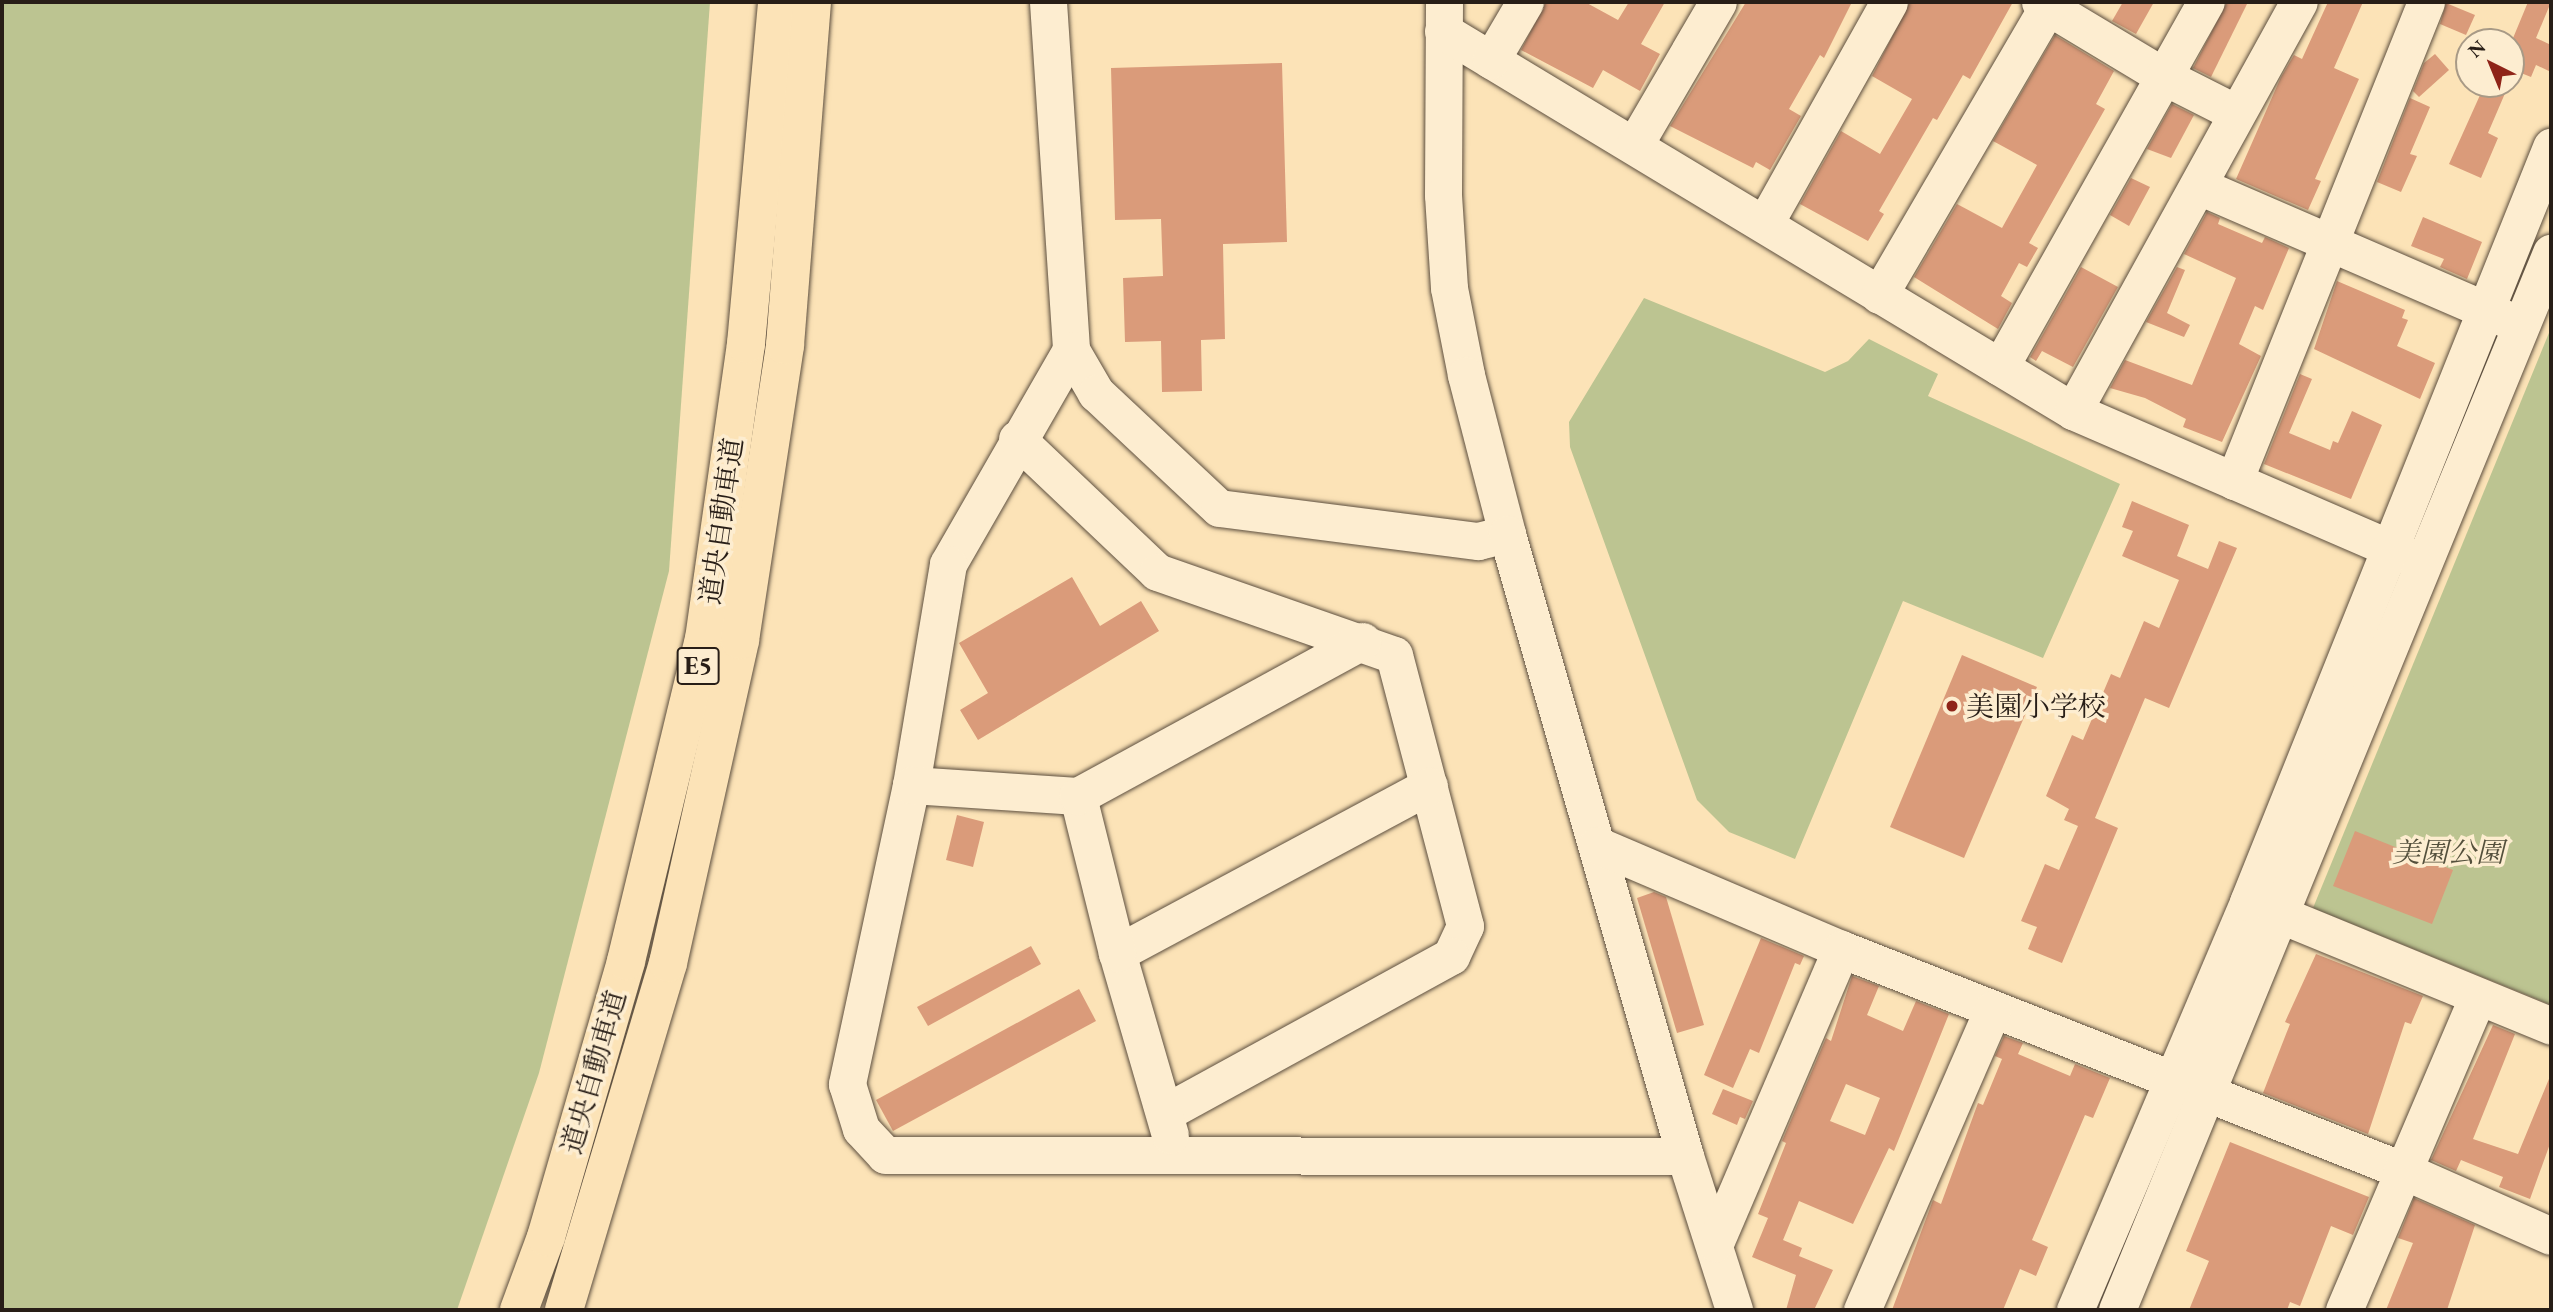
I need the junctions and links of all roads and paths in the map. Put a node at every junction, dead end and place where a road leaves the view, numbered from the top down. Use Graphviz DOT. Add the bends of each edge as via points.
graph roads {
  1 [pos="777,2"];
  2 [pos="811,2"];
  3 [pos="1048,2"];
  4 [pos="1525,2"];
  5 [pos="1718,2"];
  6 [pos="1889,2"];
  7 [pos="2206,2"];
  8 [pos="2300,2"];
  9 [pos="2426,2"];
  10 [pos="2046,3"];
  11 [pos="1443,17"];
  12 [pos="1492,60"];
  13 [pos="2163,76"];
  14 [pos="2236,113"];
  15 [pos="1635,144"];
  16 [pos="2551,146"];
  17 [pos="2199,186"];
  18 [pos="1765,223"];
  19 [pos="2326,244"];
  20 [pos="2551,253"];
  21 [pos="1879,295"];
  22 [pos="2488,313"];
  23 [pos="2522,325"];
  24 [pos="1071,350"];
  25 [pos="2000,367"];
  26 [pos="2073,411"];
  27 [pos="1017,439"];
  28 [pos="2234,481"];
  29 [pos="1507,534"];
  30 [pos="2406,556"];
  31 [pos="1362,641"];
  32 [pos="911,785"];
  33 [pos="1429,786"];
  34 [pos="1078,796"];
  35 [pos="1597,845"];
  36 [pos="2248,902"];
  37 [pos="2283,915"];
  38 [pos="1841,949"];
  39 [pos="1117,953"];
  40 [pos="2478,996"];
  41 [pos="1993,1009"];
  42 [pos="2551,1026"];
  43 [pos="2172,1080"];
  44 [pos="2208,1093"];
  45 [pos="1166,1112"];
  46 [pos="1685,1156"];
  47 [pos="1174,1157"];
  48 [pos="2402,1170"];
  49 [pos="2551,1236"];
  50 [pos="1715,1243"];
  51 [pos="519,1310"];
  52 [pos="564,1310"];
  53 [pos="1734,1310"];
  54 [pos="1862,1310"];
  55 [pos="2075,1310"];
  56 [pos="2117,1310"];
  57 [pos="2344,1310"];
  1 -- 51 [label="highway, 道央自動車道 / E5" via="746,344 704,639 626,961"];
  2 -- 52 [label="highway, 道央自動車道 / E5" via="785,345 740,640 668,963"];
  3 -- 24 [label="street"];
  4 -- 12 [label="street"];
  5 -- 15 [label="street"];
  6 -- 18 [label="street"];
  7 -- 13 [label="street"];
  8 -- 14 [label="street"];
  9 -- 19 [label="street"];
  10 -- 13 [label="street"];
  10 -- 21 [label="street"];
  11 -- 12 [label="street"];
  11 -- 29 [label="street" via="1443,195 1449,288"];
  12 -- 15 [label="street"];
  13 -- 14 [label="street"];
  13 -- 25 [label="street"];
  14 -- 17 [label="street"];
  15 -- 18 [label="street"];
  16 -- 22 [label="street"];
  17 -- 19 [label="street"];
  17 -- 26 [label="street"];
  18 -- 21 [label="street"];
  19 -- 22 [label="street"];
  19 -- 28 [label="street"];
  20 -- 23 [label="street"];
  21 -- 25 [label="street"];
  22 -- 23 [label="street"];
  22 -- 30 [label="street"];
  23 -- 30 [label="street"];
  24 -- 27 [label="street"];
  24 -- 29 [label="street" via="1096,393 1219,508 1478,541"];
  25 -- 26 [label="street"];
  26 -- 28 [label="street"];
  27 -- 31 [label="street" via="1157,572"];
  27 -- 32 [label="street" via="948,564"];
  28 -- 30 [label="street"];
  29 -- 35 [label="street"];
  30 -- 36 [label="street"];
  30 -- 37 [label="street"];
  31 -- 33 [label="street" via="1394,655"];
  31 -- 34 [label="street"];
  32 -- 34 [label="street"];
  32 -- 47 [label="street" via="847,1084 861,1129 885,1155"];
  33 -- 39 [label="street"];
  33 -- 45 [label="street" via="1465,926 1451,956"];
  34 -- 39 [label="street"];
  35 -- 38 [label="street"];
  35 -- 46 [label="street"];
  36 -- 37 [label="street"];
  36 -- 43 [label="street"];
  37 -- 40 [label="street"];
  37 -- 44 [label="street"];
  38 -- 41 [label="street"];
  38 -- 50 [label="street"];
  39 -- 45 [label="street"];
  40 -- 42 [label="street"];
  40 -- 48 [label="street"];
  41 -- 43 [label="street"];
  41 -- 54 [label="street"];
  43 -- 44 [label="street"];
  43 -- 55 [label="street"];
  44 -- 48 [label="street"];
  44 -- 56 [label="street"];
  45 -- 47 [label="street"];
  46 -- 47 [label="street"];
  46 -- 50 [label="street"];
  48 -- 49 [label="street"];
  48 -- 57 [label="street"];
  50 -- 53 [label="street"];
}
